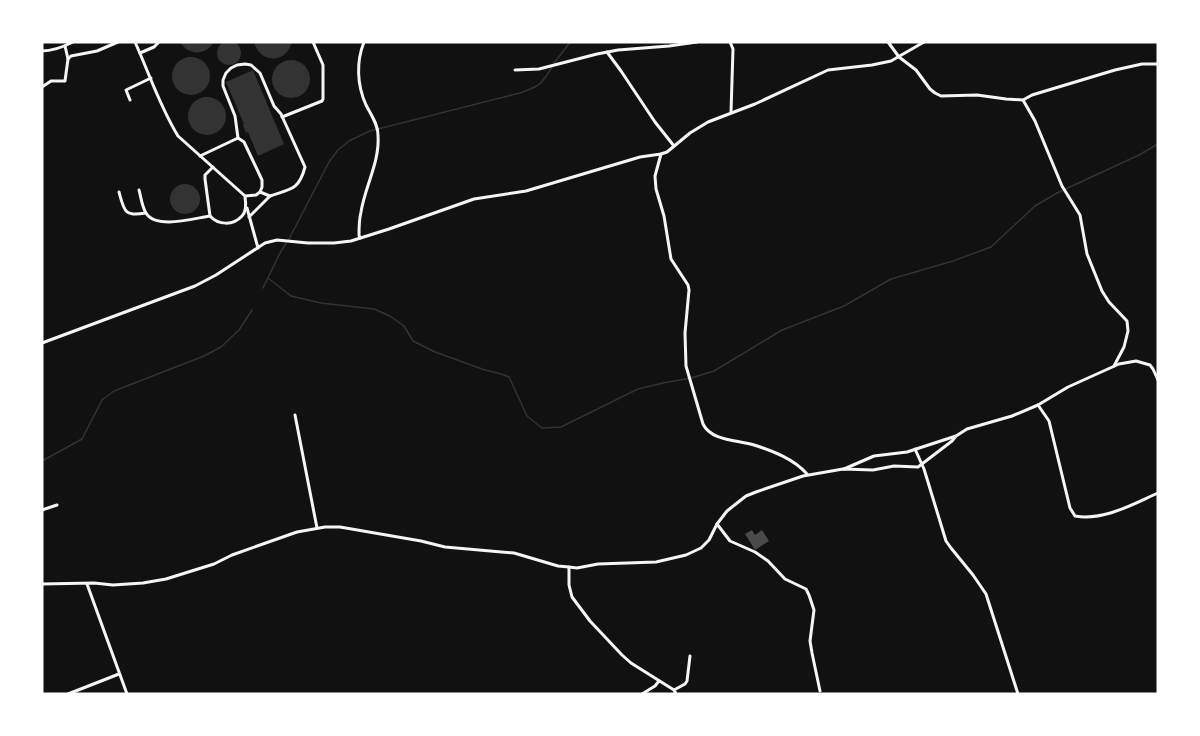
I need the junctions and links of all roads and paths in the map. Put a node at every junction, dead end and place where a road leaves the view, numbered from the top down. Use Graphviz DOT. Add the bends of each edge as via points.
graph roads {
  1 [pos="73,42"];
  2 [pos="118,42"];
  3 [pos="135,42"];
  4 [pos="159,42"];
  5 [pos="313,42"];
  6 [pos="364,42"];
  7 [pos="697,42"];
  8 [pos="730,42"];
  9 [pos="888,42"];
  10 [pos="924,42"];
  11 [pos="65,46"];
  12 [pos="42,51"];
  13 [pos="607,52"];
  14 [pos="140,53"];
  15 [pos="899,57"];
  16 [pos="68,59"];
  17 [pos="1158,64"];
  18 [pos="515,70"];
  19 [pos="151,78"];
  20 [pos="42,87"];
  21 [pos="130,100"];
  22 [pos="1023,100"];
  23 [pos="731,112"];
  24 [pos="282,117"];
  25 [pos="238,138"];
  26 [pos="674,146"];
  27 [pos="662,154"];
  28 [pos="200,156"];
  29 [pos="213,167"];
  30 [pos="139,190"];
  31 [pos="119,192"];
  32 [pos="260,192"];
  33 [pos="245,196"];
  34 [pos="270,196"];
  35 [pos="246,206"];
  36 [pos="145,213"];
  37 [pos="210,216"];
  38 [pos="249,217"];
  39 [pos="360,238"];
  40 [pos="258,248"];
  41 [pos="42,343"];
  42 [pos="1114,366"];
  43 [pos="1158,380"];
  44 [pos="1038,405"];
  45 [pos="295,415"];
  46 [pos="956,436"];
  47 [pos="914,449"];
  48 [pos="921,464"];
  49 [pos="843,469"];
  50 [pos="808,475"];
  51 [pos="1158,493"];
  52 [pos="57,505"];
  53 [pos="42,510"];
  54 [pos="717,524"];
  55 [pos="317,528"];
  56 [pos="569,567"];
  57 [pos="42,584"];
  58 [pos="87,584"];
  59 [pos="690,656"];
  60 [pos="120,674"];
  61 [pos="659,681"];
  62 [pos="820,691"];
  63 [pos="675,692"];
  64 [pos="68,694"];
  65 [pos="127,694"];
  66 [pos="642,694"];
  67 [pos="1018,694"];
  1 -- 11 [label="street"];
  2 -- 16 [label="street" via="97,51 73,54"];
  3 -- 14 [label="street"];
  4 -- 14 [label="street"];
  5 -- 24 [label="street" via="323,65 323,99"];
  6 -- 39 [label="street" via="359,54 359,79 376,123 378,146 361,211"];
  7 -- 13 [label="street"];
  8 -- 23 [label="street"];
  9 -- 15 [label="street"];
  10 -- 15 [label="street"];
  11 -- 12 [label="street"];
  11 -- 16 [label="street"];
  13 -- 18 [label="street" via="538,69"];
  13 -- 26 [label="street"];
  14 -- 19 [label="street"];
  15 -- 22 [label="street" via="941,96 977,94"];
  15 -- 23 [label="street" via="828,70"];
  16 -- 20 [label="street" via="65,81 51,81"];
  17 -- 22 [label="street" via="1115,70"];
  19 -- 21 [label="street" via="126,90"];
  19 -- 28 [label="street" via="178,136"];
  22 -- 42 [label="street" via="1062,186 1080,215 1087,254 1102,291 1127,321 1124,347"];
  23 -- 26 [label="street" via="708,122"];
  24 -- 25 [label="street" via="257,69 237,65 226,73 223,86 236,116"];
  24 -- 34 [label="street" via="305,167 300,183"];
  25 -- 28 [label="street"];
  25 -- 32 [label="street" via="244,142 262,180"];
  26 -- 27 [label="street"];
  27 -- 39 [label="street" via="526,191 474,199"];
  27 -- 50 [label="street" via="655,176 656,189 671,259 688,285 686,366 703,424 709,433 784,457"];
  28 -- 29 [label="street"];
  29 -- 33 [label="street"];
  29 -- 37 [label="street" via="205,175"];
  30 -- 36 [label="street"];
  31 -- 36 [label="street" via="128,213"];
  32 -- 33 [label="street"];
  32 -- 34 [label="street"];
  33 -- 35 [label="street"];
  34 -- 38 [label="street"];
  35 -- 37 [label="street" via="242,216 230,223 218,222"];
  35 -- 38 [label="street"];
  36 -- 37 [label="street" via="164,221"];
  38 -- 40 [label="street"];
  39 -- 40 [label="street" via="334,243 280,240"];
  40 -- 41 [label="street" via="195,286"];
  42 -- 43 [label="street" via="1143,362 1149,364"];
  42 -- 44 [label="street"];
  44 -- 46 [label="street"];
  44 -- 51 [label="street" via="1049,421 1070,508 1076,516 1101,516"];
  45 -- 55 [label="street"];
  46 -- 47 [label="street"];
  46 -- 48 [label="street"];
  47 -- 48 [label="street"];
  47 -- 49 [label="street" via="874,456"];
  48 -- 49 [label="street"];
  48 -- 67 [label="street" via="946,540 986,594"];
  49 -- 50 [label="street"];
  50 -- 54 [label="street" via="746,496"];
  52 -- 53 [label="street"];
  54 -- 56 [label="street" via="706,544 686,555 656,562"];
  54 -- 62 [label="street" via="730,541 755,552 785,579 806,589 813,610 810,641"];
  55 -- 56 [label="street" via="339,527 445,547 514,553"];
  55 -- 58 [label="street" via="166,579"];
  56 -- 61 [label="street" via="570,590 579,608 622,655"];
  57 -- 58 [label="street"];
  58 -- 60 [label="street"];
  59 -- 63 [label="street" via="687,681"];
  60 -- 64 [label="street"];
  60 -- 65 [label="street"];
  61 -- 63 [label="street"];
  61 -- 66 [label="street"];
}
